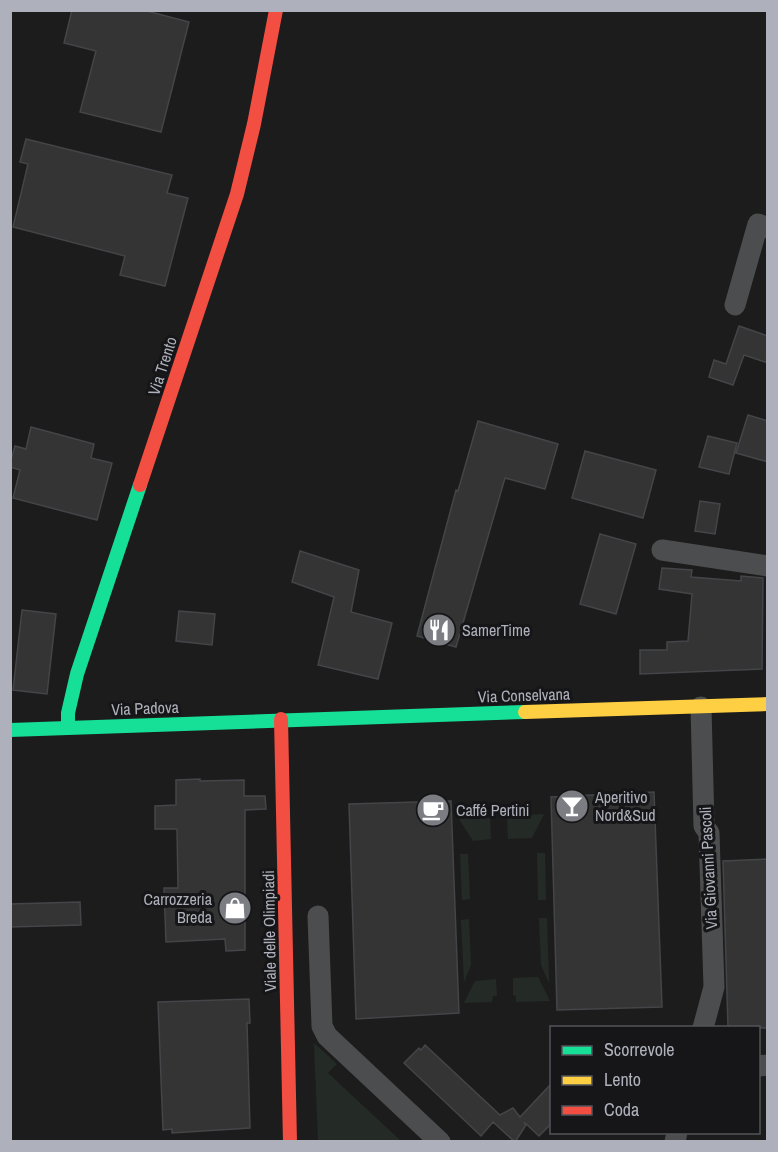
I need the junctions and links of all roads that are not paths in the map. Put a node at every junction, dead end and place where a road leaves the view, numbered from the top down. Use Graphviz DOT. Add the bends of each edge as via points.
graph roads {
  1 [pos="276,10"];
  2 [pos="768,228"];
  3 [pos="735,305"];
  4 [pos="662,550"];
  5 [pos="768,566"];
  6 [pos="768,704"];
  7 [pos="700,707"];
  8 [pos="281,719"];
  9 [pos="68,727"];
  10 [pos="10,730"];
  11 [pos="318,916"];
  12 [pos="704,1026"];
  13 [pos="290,1142"];
  14 [pos="440,1142"];
  1 -- 9 [label="street, Via Trento" via="237,194 77,674"];
  2 -- 3 [label="street" via="758,224"];
  4 -- 5 [label="street"];
  6 -- 7 [label="street, Via Conselvana"];
  7 -- 8 [label="street, Via Conselvana"];
  7 -- 12 [label="street, Via Giovanni Pascoli" via="714,987"];
  8 -- 9 [label="street, Via Padova"];
  8 -- 13 [label="street, Viale delle Olimpiadi"];
  9 -- 10 [label="street, Via Padova"];
  11 -- 14 [label="street" via="322,1026 327,1036"];
}
